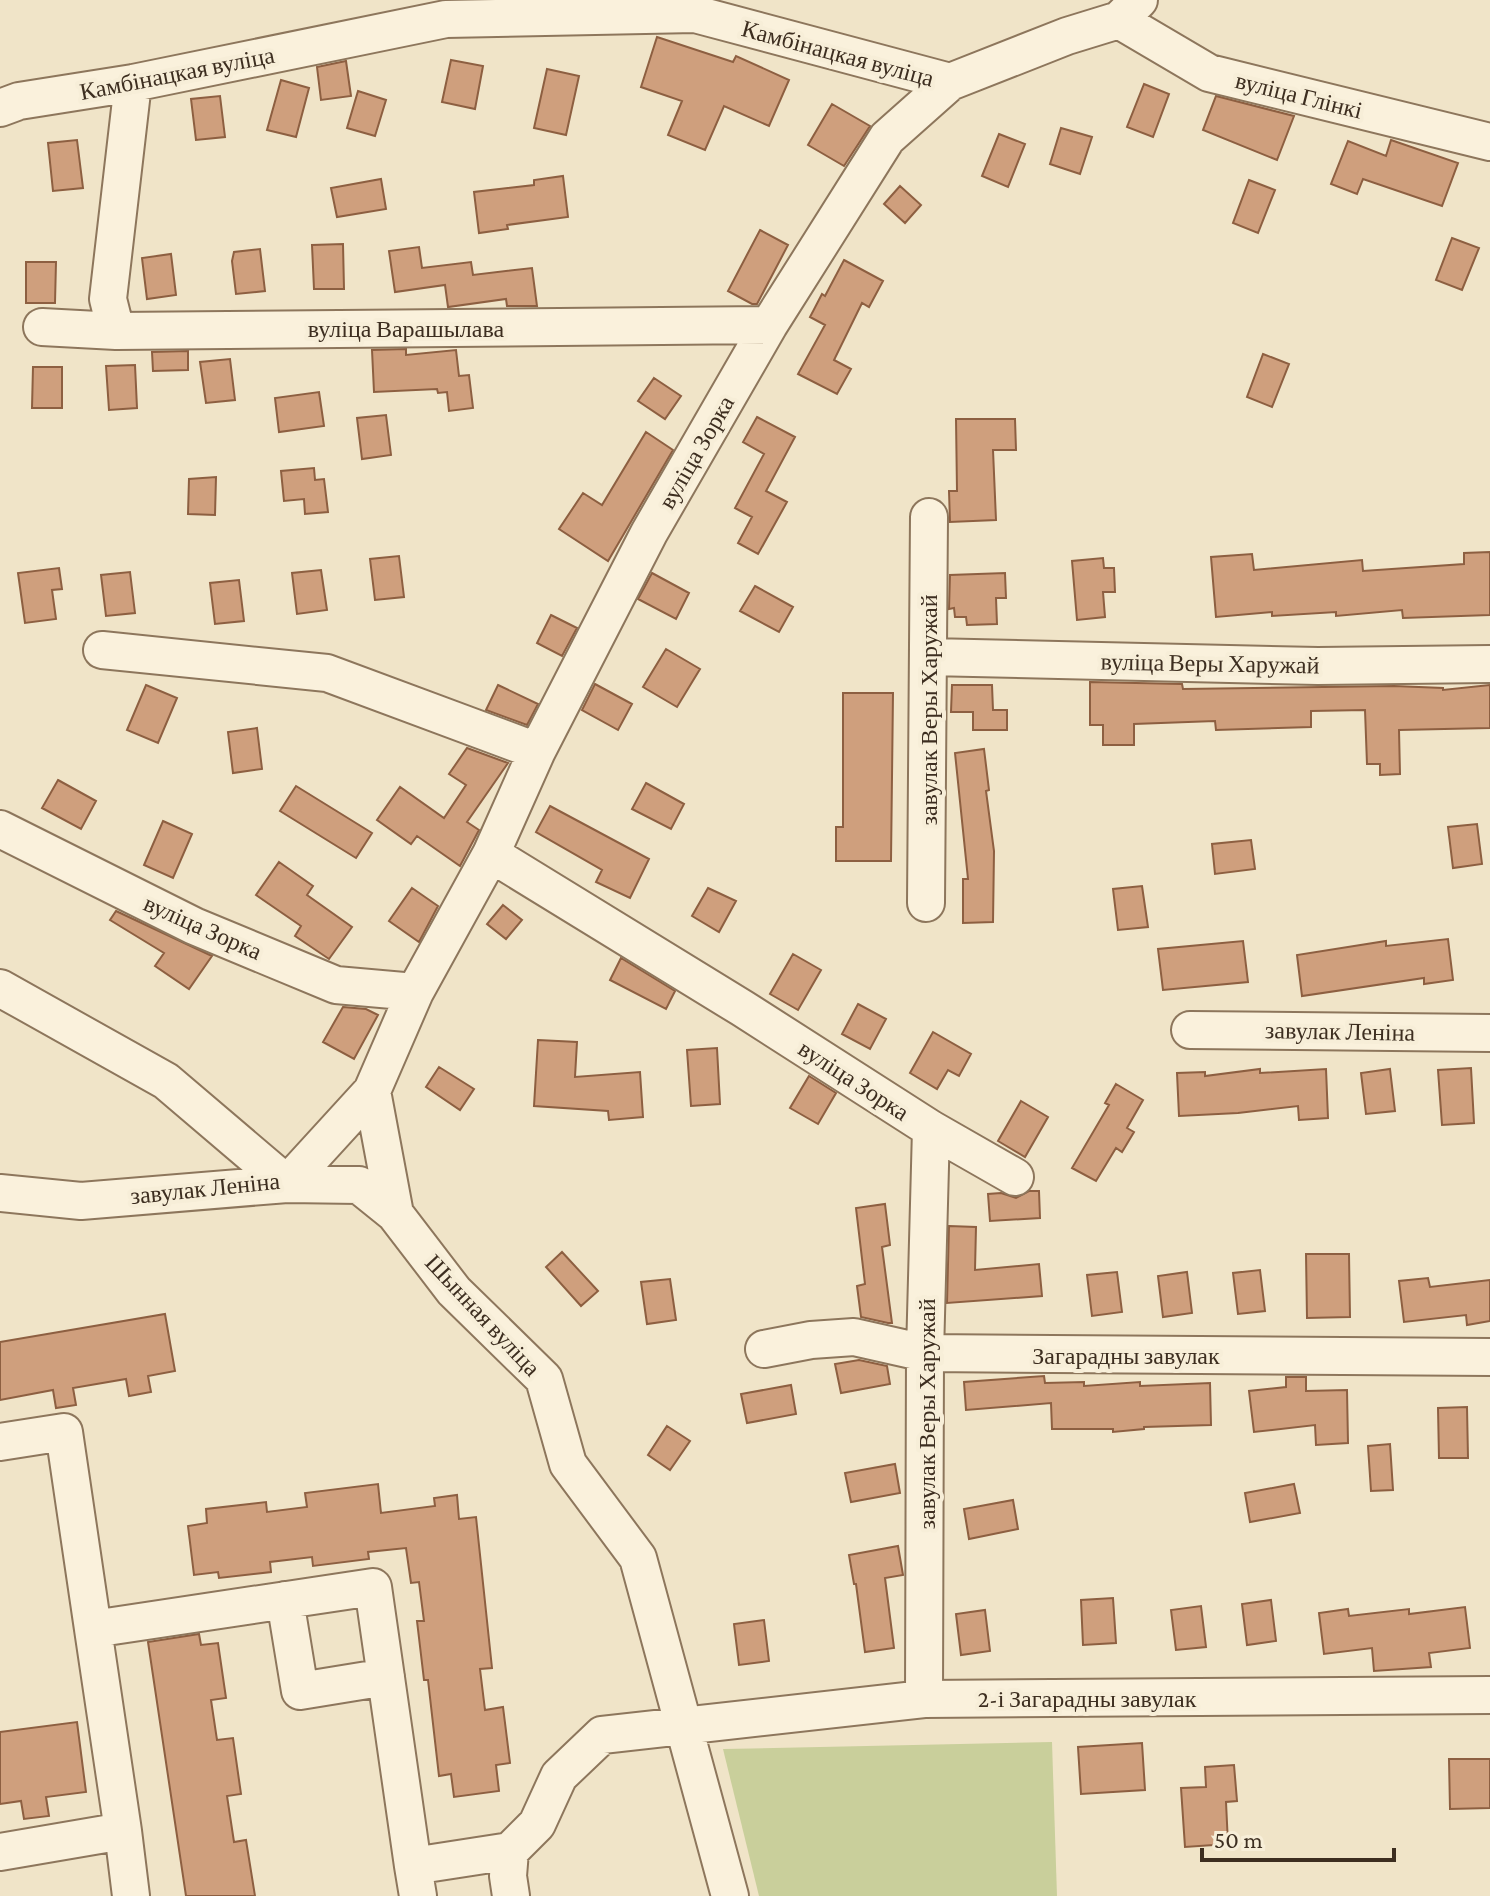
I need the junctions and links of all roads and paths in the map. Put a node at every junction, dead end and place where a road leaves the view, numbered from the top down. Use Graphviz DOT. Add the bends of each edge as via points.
graph roads {
  1 [pos="1129,10"];
  2 [pos="950,82"];
  3 [pos="133,83"];
  4 [pos="0,108"];
  5 [pos="1490,142"];
  6 [pos="769,325"];
  7 [pos="42,327"];
  8 [pos="116,331"];
  9 [pos="929,517"];
  10 [pos="102,650"];
  11 [pos="929,657"];
  12 [pos="1490,664"];
  13 [pos="537,751"];
  14 [pos="0,829"];
  15 [pos="491,854"];
  16 [pos="926,903"];
  17 [pos="0,988"];
  18 [pos="415,992"];
  19 [pos="1190,1030"];
  20 [pos="1490,1033"];
  21 [pos="372,1091"];
  22 [pos="931,1129"];
  23 [pos="1015,1177"];
  24 [pos="287,1184"];
  25 [pos="0,1193"];
  26 [pos="395,1214"];
  27 [pos="764,1349"];
  28 [pos="925,1353"];
  29 [pos="1490,1357"];
  30 [pos="0,1442"];
  31 [pos="285,1600"];
  32 [pos="93,1629"];
  33 [pos="386,1677"];
  34 [pos="1490,1695"];
  35 [pos="924,1699"];
  36 [pos="685,1728"];
  37 [pos="123,1831"];
  38 [pos="510,1851"];
  39 [pos="0,1852"];
  40 [pos="415,1881"];
  41 [pos="131,1896"];
  42 [pos="511,1896"];
  43 [pos="730,1896"];
  1 -- 2 [label="street, Камбінацкая вуліца"];
  1 -- 5 [label="street, вуліца Глінкі" via="1209,73"];
  2 -- 3 [label="street, Камбінацкая вуліца" via="695,14 446,19"];
  2 -- 6 [label="street, вуліца Зорка" via="887,138"];
  3 -- 4 [label="street, Камбінацкая вуліца"];
  3 -- 8 [label="street" via="108,299"];
  6 -- 8 [label="street, вуліца Варашылава"];
  6 -- 13 [label="street, вуліца Зорка" via="649,533"];
  7 -- 8 [label="street, вуліца Варашылава"];
  9 -- 11 [label="street, завулак Веры Харужай"];
  10 -- 13 [label="street" via="327,673"];
  11 -- 12 [label="street, вуліца Веры Харужай" via="1318,666"];
  11 -- 16 [label="street, завулак Веры Харужай"];
  13 -- 15 [label="street, вуліца Зорка"];
  14 -- 18 [label="street, вуліца Зорка" via="194,926 336,985"];
  15 -- 18 [label="street, вуліца Зорка"];
  15 -- 22 [label="street, вуліца Зорка"];
  17 -- 24 [label="street" via="166,1081"];
  18 -- 21 [label="street, вуліца Зорка"];
  19 -- 20 [label="street, завулак Леніна"];
  21 -- 24 [label="street, завулак Леніна"];
  21 -- 26 [label="street, Шынная вуліца"];
  22 -- 23 [label="street, вуліца Зорка"];
  22 -- 28 [label="street, завулак Веры Харужай"];
  24 -- 25 [label="street, завулак Леніна" via="81,1201"];
  24 -- 26 [label="street" via="359,1185"];
  26 -- 36 [label="street, Шынная вуліца" via="454,1291 544,1379 568,1464 638,1558"];
  27 -- 28 [label="street, Загарадны завулак" via="854,1337"];
  28 -- 29 [label="street, Загарадны завулак"];
  28 -- 35 [label="street, завулак Веры Харужай"];
  30 -- 32 [label="street" via="64,1432"];
  31 -- 32 [label="street"];
  31 -- 33 [label="street" via="300,1691"];
  31 -- 33 [label="street" via="373,1587"];
  32 -- 37 [label="street"];
  33 -- 40 [label="street"];
  34 -- 35 [label="street, 2-і Загарадны завулак"];
  35 -- 36 [label="street, 2-і Загарадны завулак"];
  36 -- 38 [label="street, 2-і Загарадны завулак" via="602,1735 559,1776 537,1824"];
  36 -- 43 [label="street, Шынная вуліца"];
  37 -- 39 [label="street"];
  37 -- 41 [label="street"];
  38 -- 40 [label="street"];
  38 -- 42 [label="street"];
}
